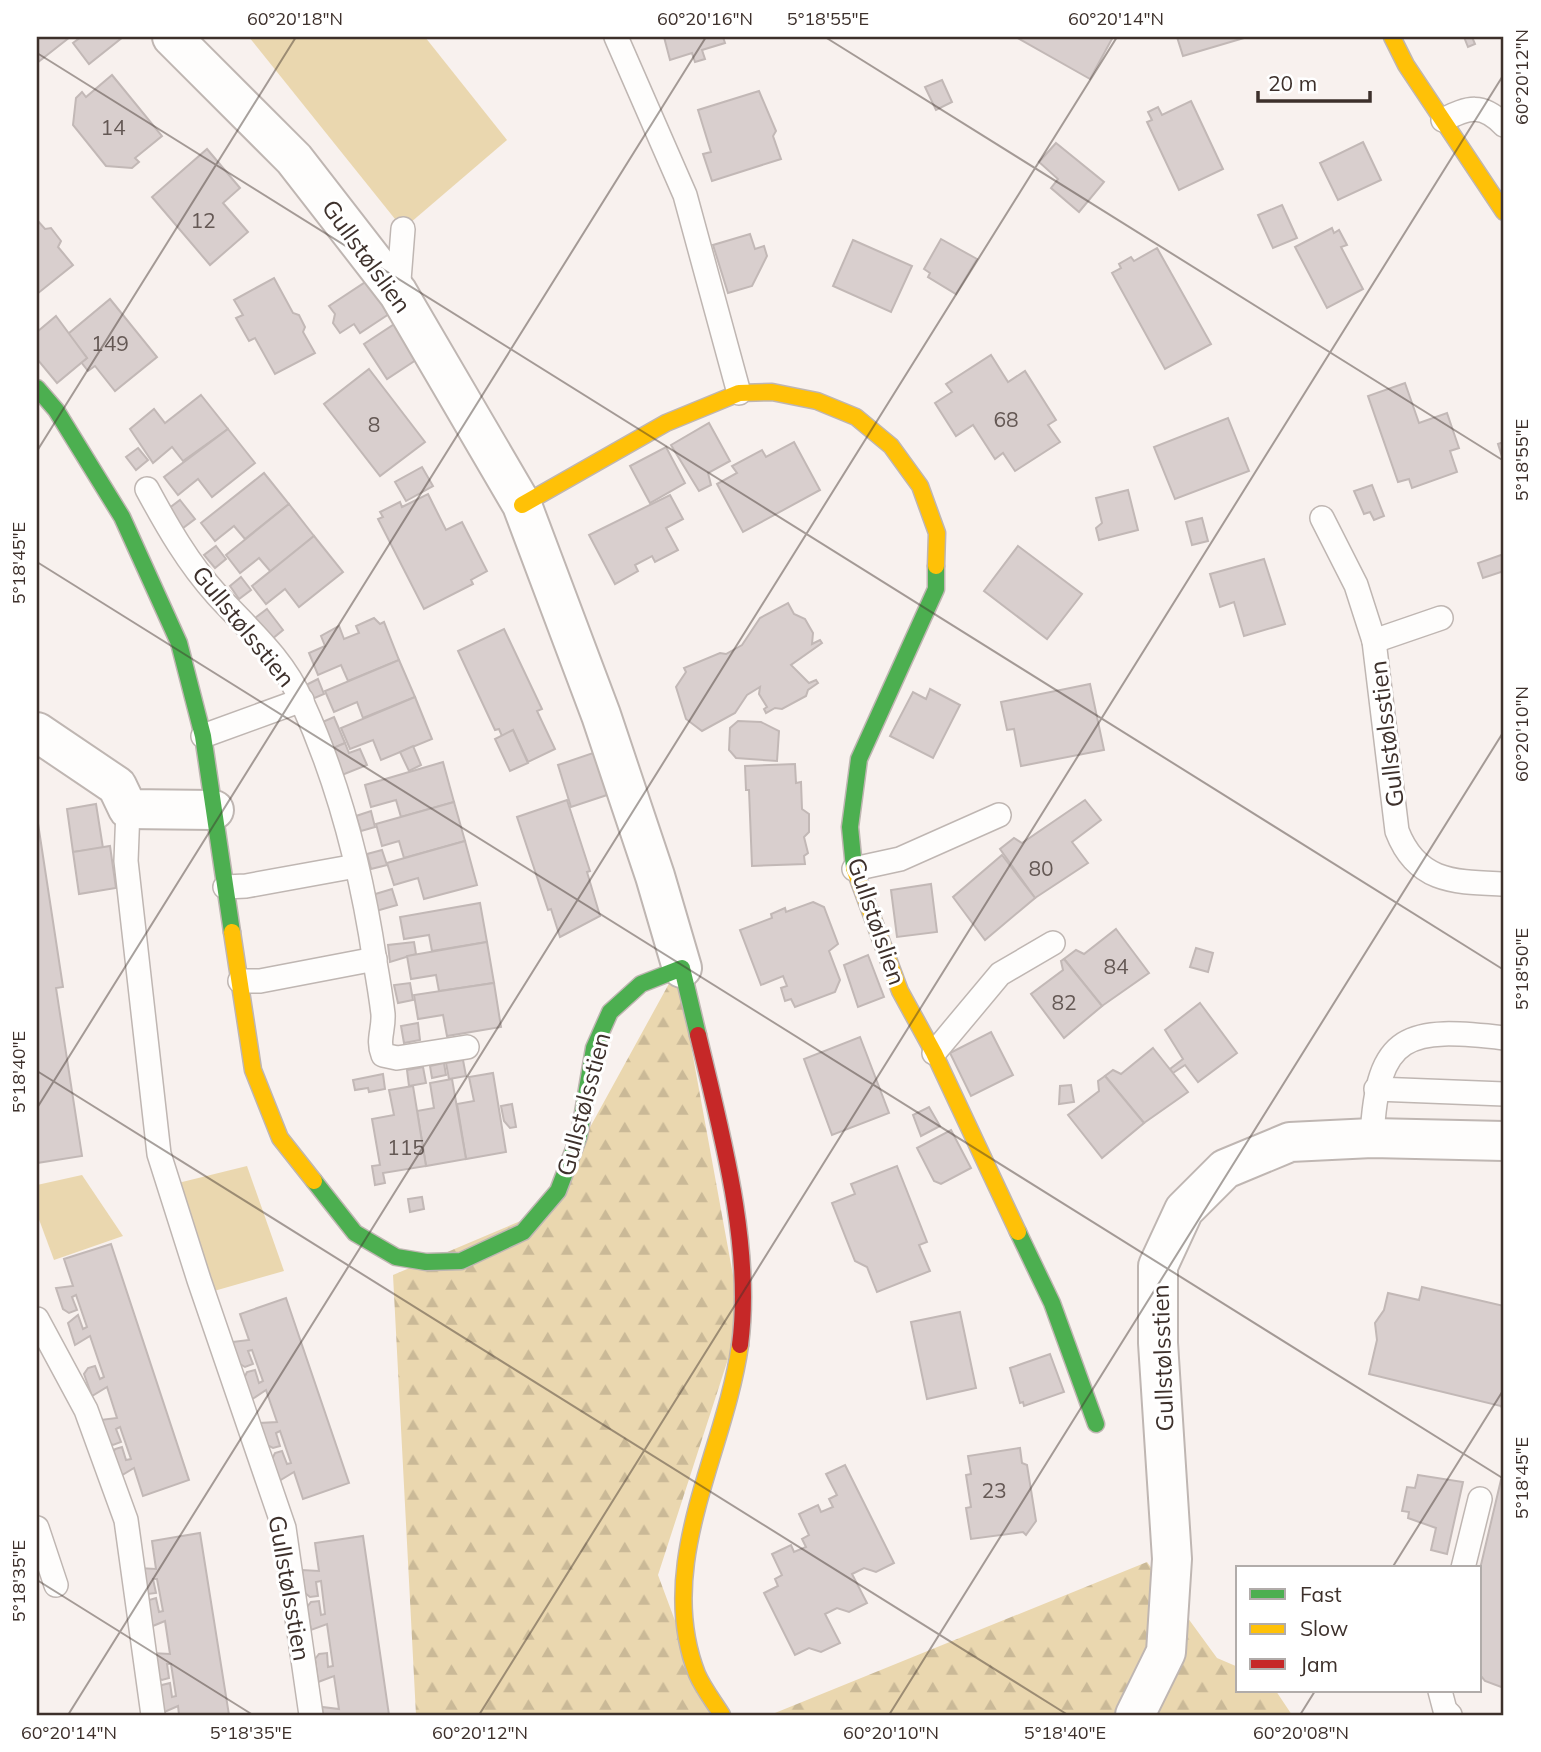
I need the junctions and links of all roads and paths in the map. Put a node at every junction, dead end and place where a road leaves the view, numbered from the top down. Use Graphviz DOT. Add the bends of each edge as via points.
graph roads {
  1 [pos="172,37"];
  2 [pos="616,37"];
  3 [pos="1392,37"];
  4 [pos="1443,120"];
  5 [pos="1504,125"];
  6 [pos="1504,212"];
  7 [pos="403,229"];
  8 [pos="398,293"];
  9 [pos="37,388"];
  10 [pos="739,393"];
  11 [pos="146,489"];
  12 [pos="522,505"];
  13 [pos="1322,519"];
  14 [pos="1441,618"];
  15 [pos="1374,641"];
  16 [pos="302,700"];
  17 [pos="203,736"];
  18 [pos="40,739"];
  19 [pos="128,809"];
  20 [pos="214,810"];
  21 [pos="999,815"];
  22 [pos="356,866"];
  23 [pos="854,869"];
  24 [pos="1504,884"];
  25 [pos="225,887"];
  26 [pos="1053,943"];
  27 [pos="375,959"];
  28 [pos="682,968"];
  29 [pos="240,981"];
  30 [pos="1504,1038"];
  31 [pos="467,1047"];
  32 [pos="934,1053"];
  33 [pos="1376,1089"];
  34 [pos="1504,1094"];
  35 [pos="1373,1138"];
  36 [pos="1504,1142"];
  37 [pos="37,1319"];
  38 [pos="1096,1424"];
  39 [pos="1480,1499"];
  40 [pos="37,1528"];
  41 [pos="1463,1566"];
  42 [pos="56,1585"];
  43 [pos="1440,1692"];
  44 [pos="153,1715"];
  45 [pos="311,1715"];
  46 [pos="722,1715"];
  47 [pos="1135,1715"];
  48 [pos="1450,1715"];
  1 -- 8 [label="street, Gullstølslien" via="294,159"];
  2 -- 10 [label="lane" via="685,195"];
  3 -- 4 [label="street"];
  4 -- 5 [label="lane" via="1465,109 1490,111"];
  4 -- 6 [label="street"];
  7 -- 8 [label="lane"];
  8 -- 12 [label="street, Gullstølslien"];
  9 -- 17 [label="street, Gullstølsstien" via="56,410 122,517 178,643"];
  10 -- 12 [label="street, Gullstølslien" via="666,423"];
  10 -- 23 [label="street, Gullstølslien" via="772,392 817,401 856,417 891,446 920,486 937,533 936,589 859,758 850,827"];
  11 -- 16 [label="lane, Gullstølsstien" via="177,543 215,593 267,646"];
  12 -- 28 [label="street, Gullstølslien" via="601,715"];
  13 -- 15 [label="lane, Gullstølsstien" via="1356,585"];
  14 -- 15 [label="lane"];
  15 -- 24 [label="lane, Gullstølsstien" via="1397,831 1404,849 1435,876"];
  16 -- 17 [label="lane"];
  16 -- 22 [label="lane, Gullstølsstien"];
  17 -- 20 [label="street, Gullstølsstien"];
  18 -- 19 [label="street" via="117,786"];
  19 -- 20 [label="street"];
  19 -- 45 [label="lane, Gullstølsstien" via="126,861 159,1154 284,1528"];
  20 -- 25 [label="street, Gullstølsstien"];
  21 -- 23 [label="lane" via="900,859"];
  22 -- 25 [label="lane"];
  22 -- 27 [label="lane, Gullstølsstien"];
  23 -- 32 [label="street, Gullstølslien" via="900,991"];
  25 -- 29 [label="street, Gullstølsstien"];
  26 -- 32 [label="lane" via="1000,974"];
  27 -- 29 [label="lane"];
  27 -- 31 [label="lane, Gullstølsstien" via="383,1017 378,1043 383,1055 397,1058"];
  28 -- 29 [label="street, Gullstølsstien" via="640,984 610,1012 594,1048 579,1136 558,1191 523,1232 461,1261 396,1257 355,1233 316,1188 280,1138 253,1070"];
  28 -- 46 [label="street" via="734,1208 744,1300 734,1380 695,1507 683,1579 686,1639 709,1699"];
  30 -- 33 [label="lane" via="1447,1032 1408,1039 1393,1053"];
  32 -- 38 [label="street, Gullstølslien" via="1052,1303"];
  33 -- 34 [label="lane"];
  33 -- 35 [label="lane"];
  35 -- 36 [label="street, Gullstølsstien"];
  35 -- 47 [label="street, Gullstølsstien" via="1290,1142 1225,1169 1184,1210 1158,1266 1158,1343 1172,1559 1166,1652"];
  37 -- 44 [label="lane" via="86,1410 126,1520"];
  39 -- 41 [label="lane"];
  40 -- 42 [label="lane"];
  43 -- 48 [label="lane"];
}
